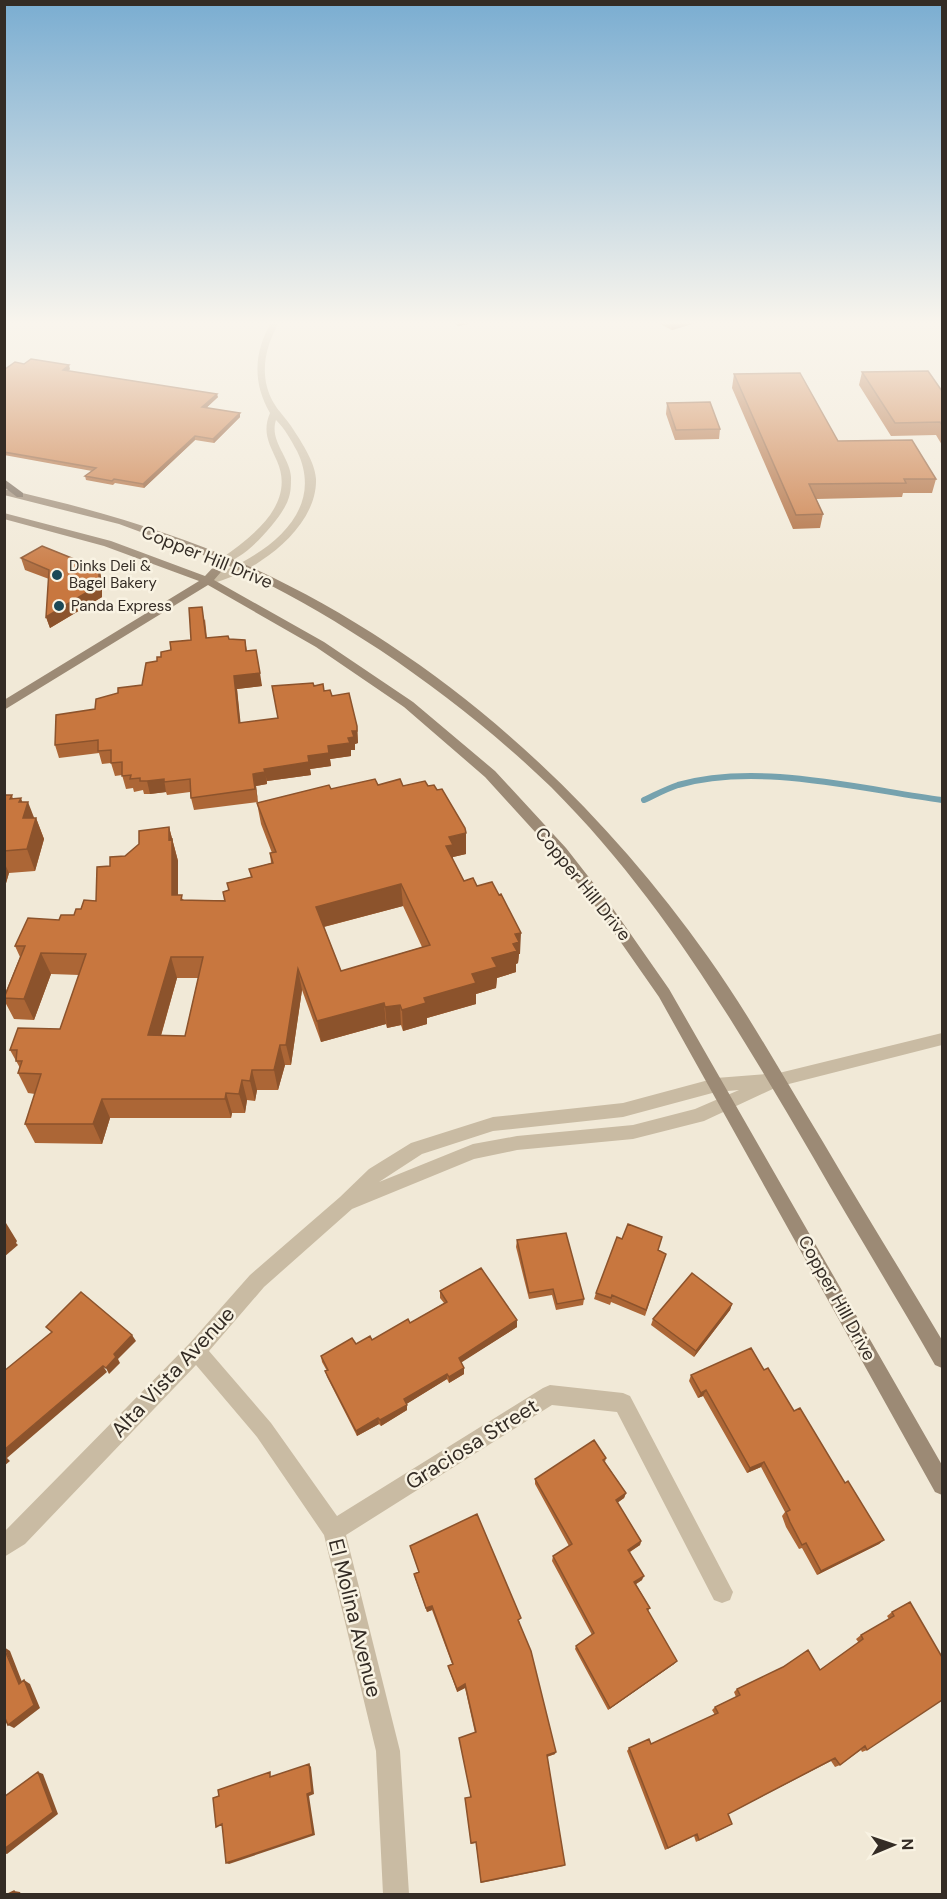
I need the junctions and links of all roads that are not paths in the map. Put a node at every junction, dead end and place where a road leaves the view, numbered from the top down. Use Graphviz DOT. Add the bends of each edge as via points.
graph roads {
  1 [pos="273,410"];
  2 [pos="274,413"];
  3 [pos="4,482"];
  4 [pos="4,492"];
  5 [pos="20,495"];
  6 [pos="4,516"];
  7 [pos="226,561"];
  8 [pos="243,568"];
  9 [pos="207,581"];
  10 [pos="4,706"];
  11 [pos="942,1039"];
  12 [pos="779,1080"];
  13 [pos="716,1085"];
  14 [pos="727,1105"];
  15 [pos="346,1203"];
  16 [pos="196,1351"];
  17 [pos="942,1358"];
  18 [pos="942,1485"];
  19 [pos="334,1530"];
  20 [pos="4,1546"];
  21 [pos="722,1592"];
  22 [pos="396,1894"];
  1 -- 2 [label="street"];
  2 -- 7 [label="street" via="269,430 286,474 281,507 270,523"];
  2 -- 8 [label="street" via="288,426 308,468 309,496 303,513 288,533"];
  3 -- 5 [label="main road"];
  4 -- 5 [label="main road, Copper Hill Drive"];
  5 -- 7 [label="main road, Copper Hill Drive" via="117,521"];
  6 -- 9 [label="main road, Copper Hill Drive" via="82,536"];
  7 -- 8 [label="main road, Copper Hill Drive"];
  7 -- 9 [label="main road"];
  8 -- 9 [label="street"];
  8 -- 12 [label="main road, Copper Hill Drive" via="311,602 368,637 502,734 575,804 650,891 702,961"];
  9 -- 10 [label="main road"];
  9 -- 13 [label="main road, Copper Hill Drive" via="353,664 491,775 577,871 622,930 664,993"];
  11 -- 12 [label="street, Alta Vista Avenue"];
  12 -- 13 [label="street, Alta Vista Avenue"];
  12 -- 14 [label="street, Alta Vista Avenue"];
  12 -- 17 [label="main road, Copper Hill Drive"];
  13 -- 14 [label="main road, Copper Hill Drive"];
  13 -- 15 [label="street, Alta Vista Avenue" via="623,1110 493,1124 428,1144 375,1174"];
  14 -- 15 [label="street, Alta Vista Avenue" via="633,1132 517,1143 473,1152"];
  14 -- 18 [label="main road, Copper Hill Drive"];
  15 -- 16 [label="street, Alta Vista Avenue" via="257,1281"];
  16 -- 19 [label="street, El Molina Avenue" via="264,1430"];
  16 -- 20 [label="street, Alta Vista Avenue"];
  19 -- 21 [label="street, Graciosa Street" via="550,1395 623,1403"];
  19 -- 22 [label="street, El Molina Avenue" via="388,1751"];
}
